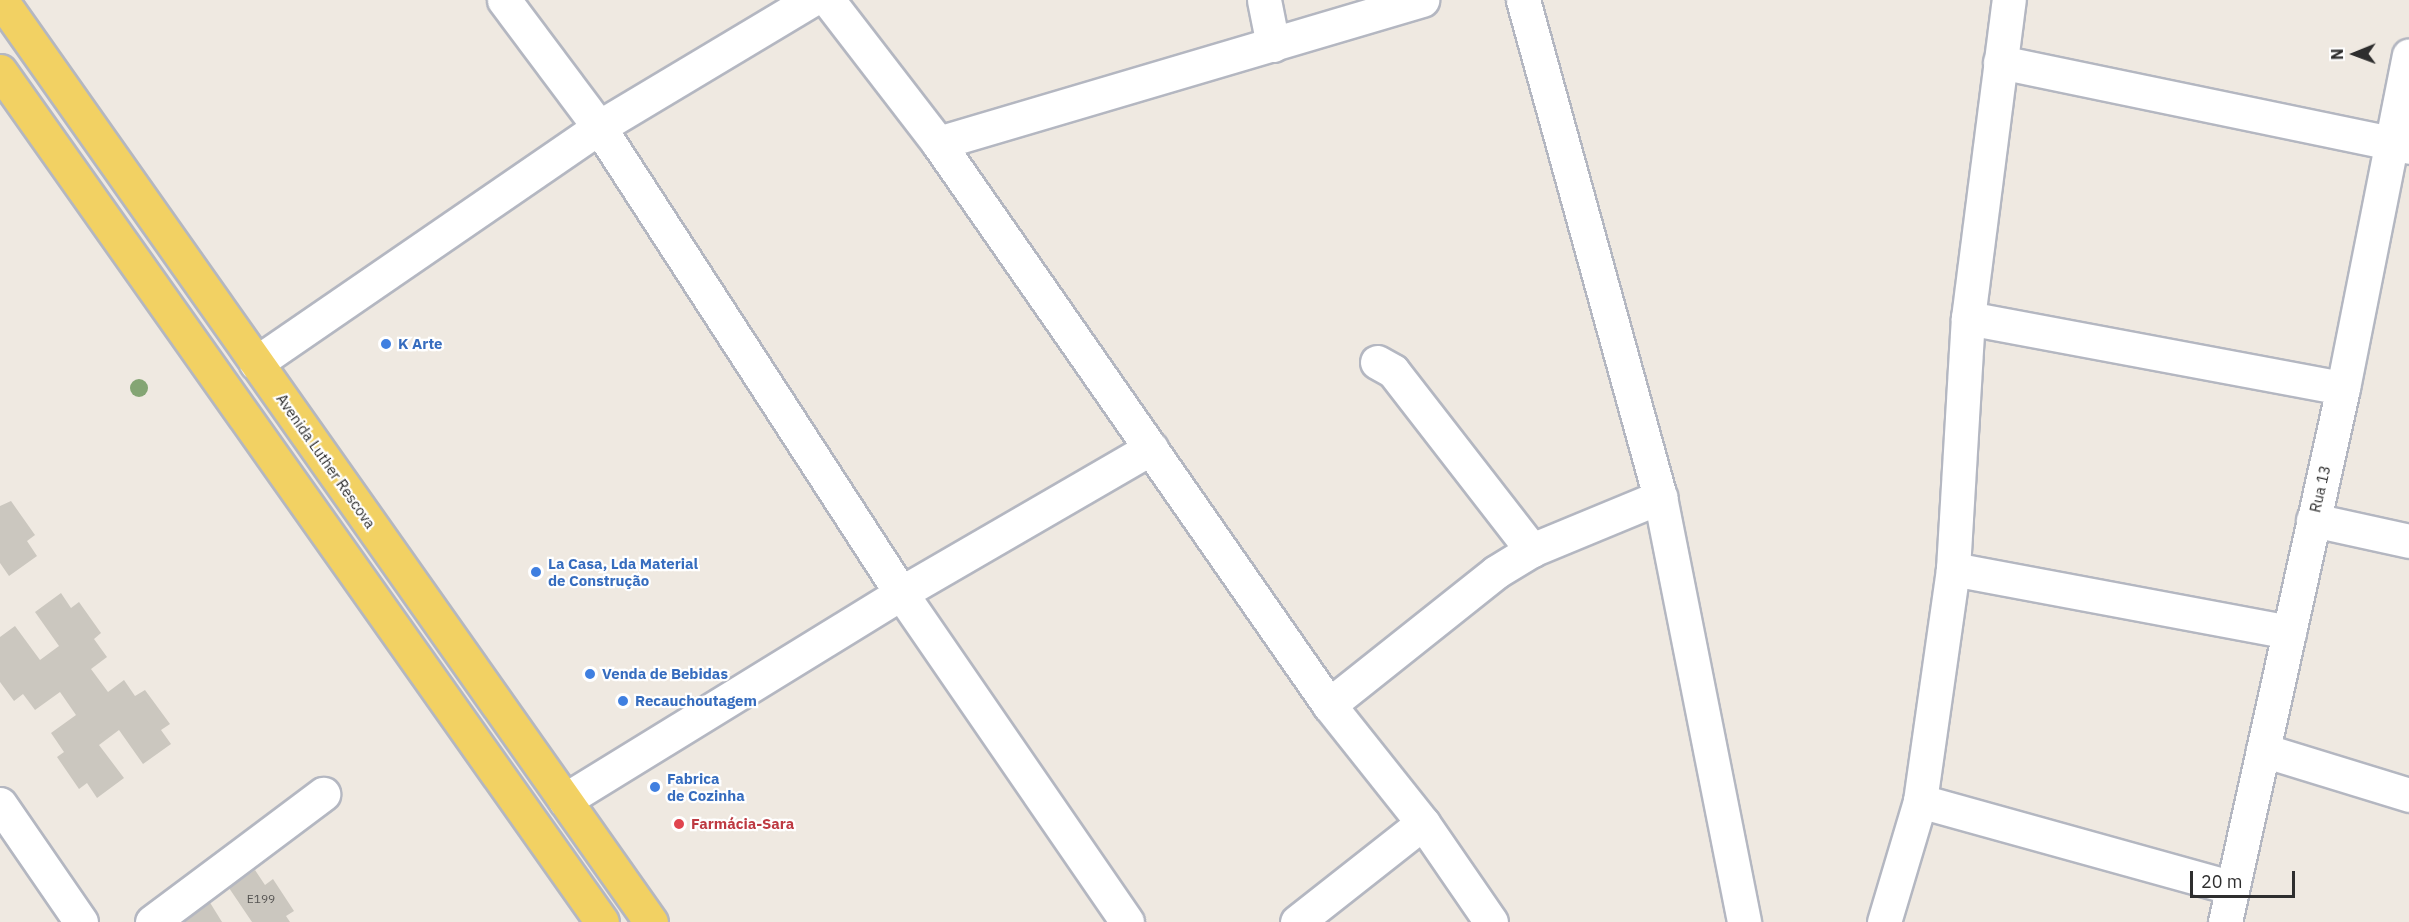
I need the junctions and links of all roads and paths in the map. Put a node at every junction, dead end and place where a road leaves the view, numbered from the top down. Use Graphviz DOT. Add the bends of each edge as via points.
graph roads {
  1 [pos="1,0"];
  2 [pos="504,0"];
  3 [pos="811,0"];
  4 [pos="828,0"];
  5 [pos="1264,0"];
  6 [pos="1422,0"];
  7 [pos="1523,0"];
  8 [pos="2009,0"];
  9 [pos="1273,45"];
  10 [pos="2409,55"];
  11 [pos="2000,62"];
  12 [pos="0,70"];
  13 [pos="599,127"];
  14 [pos="938,143"];
  15 [pos="2400,144"];
  16 [pos="1968,318"];
  17 [pos="1377,362"];
  18 [pos="256,363"];
  19 [pos="2343,388"];
  20 [pos="1151,448"];
  21 [pos="1660,497"];
  22 [pos="2313,520"];
  23 [pos="2409,541"];
  24 [pos="1532,550"];
  25 [pos="1953,569"];
  26 [pos="901,593"];
  27 [pos="2289,632"];
  28 [pos="1329,705"];
  29 [pos="2263,750"];
  30 [pos="323,795"];
  31 [pos="2409,795"];
  32 [pos="564,800"];
  33 [pos="1920,801"];
  34 [pos="0,804"];
  35 [pos="1423,823"];
  36 [pos="2231,887"];
  37 [pos="81,922"];
  38 [pos="152,922"];
  39 [pos="602,922"];
  40 [pos="651,922"];
  41 [pos="1127,922"];
  42 [pos="1297,922"];
  43 [pos="1491,922"];
  44 [pos="1744,922"];
  45 [pos="1884,922"];
  46 [pos="2226,922"];
  1 -- 18 [label="main road, Avenida Luther Rescova"];
  2 -- 13 [label="street"];
  3 -- 13 [label="street"];
  4 -- 14 [label="street"];
  5 -- 9 [label="street"];
  6 -- 9 [label="street"];
  7 -- 21 [label="street"];
  8 -- 11 [label="street"];
  9 -- 14 [label="street"];
  10 -- 15 [label="street, Rua 13"];
  11 -- 15 [label="street"];
  11 -- 16 [label="street"];
  12 -- 39 [label="main road"];
  13 -- 18 [label="street"];
  13 -- 26 [label="street"];
  14 -- 20 [label="street"];
  15 -- 19 [label="street, Rua 13"];
  16 -- 19 [label="street"];
  16 -- 25 [label="street"];
  17 -- 24 [label="street" via="1393,371"];
  18 -- 32 [label="main road, Avenida Luther Rescova"];
  19 -- 22 [label="street, Rua 13"];
  20 -- 26 [label="street"];
  20 -- 28 [label="street"];
  21 -- 24 [label="street"];
  21 -- 44 [label="street"];
  22 -- 23 [label="street"];
  22 -- 27 [label="street, Rua 13"];
  24 -- 28 [label="street" via="1496,573"];
  25 -- 27 [label="street"];
  25 -- 33 [label="street"];
  26 -- 32 [label="street"];
  26 -- 41 [label="street"];
  27 -- 29 [label="street, Rua 13"];
  28 -- 35 [label="street"];
  29 -- 31 [label="street"];
  29 -- 36 [label="street, Rua 13"];
  30 -- 38 [label="street"];
  32 -- 40 [label="main road, Avenida Luther Rescova"];
  33 -- 36 [label="street"];
  33 -- 45 [label="street"];
  34 -- 37 [label="street"];
  35 -- 42 [label="street"];
  35 -- 43 [label="street"];
  36 -- 46 [label="street, Rua 13"];
}
